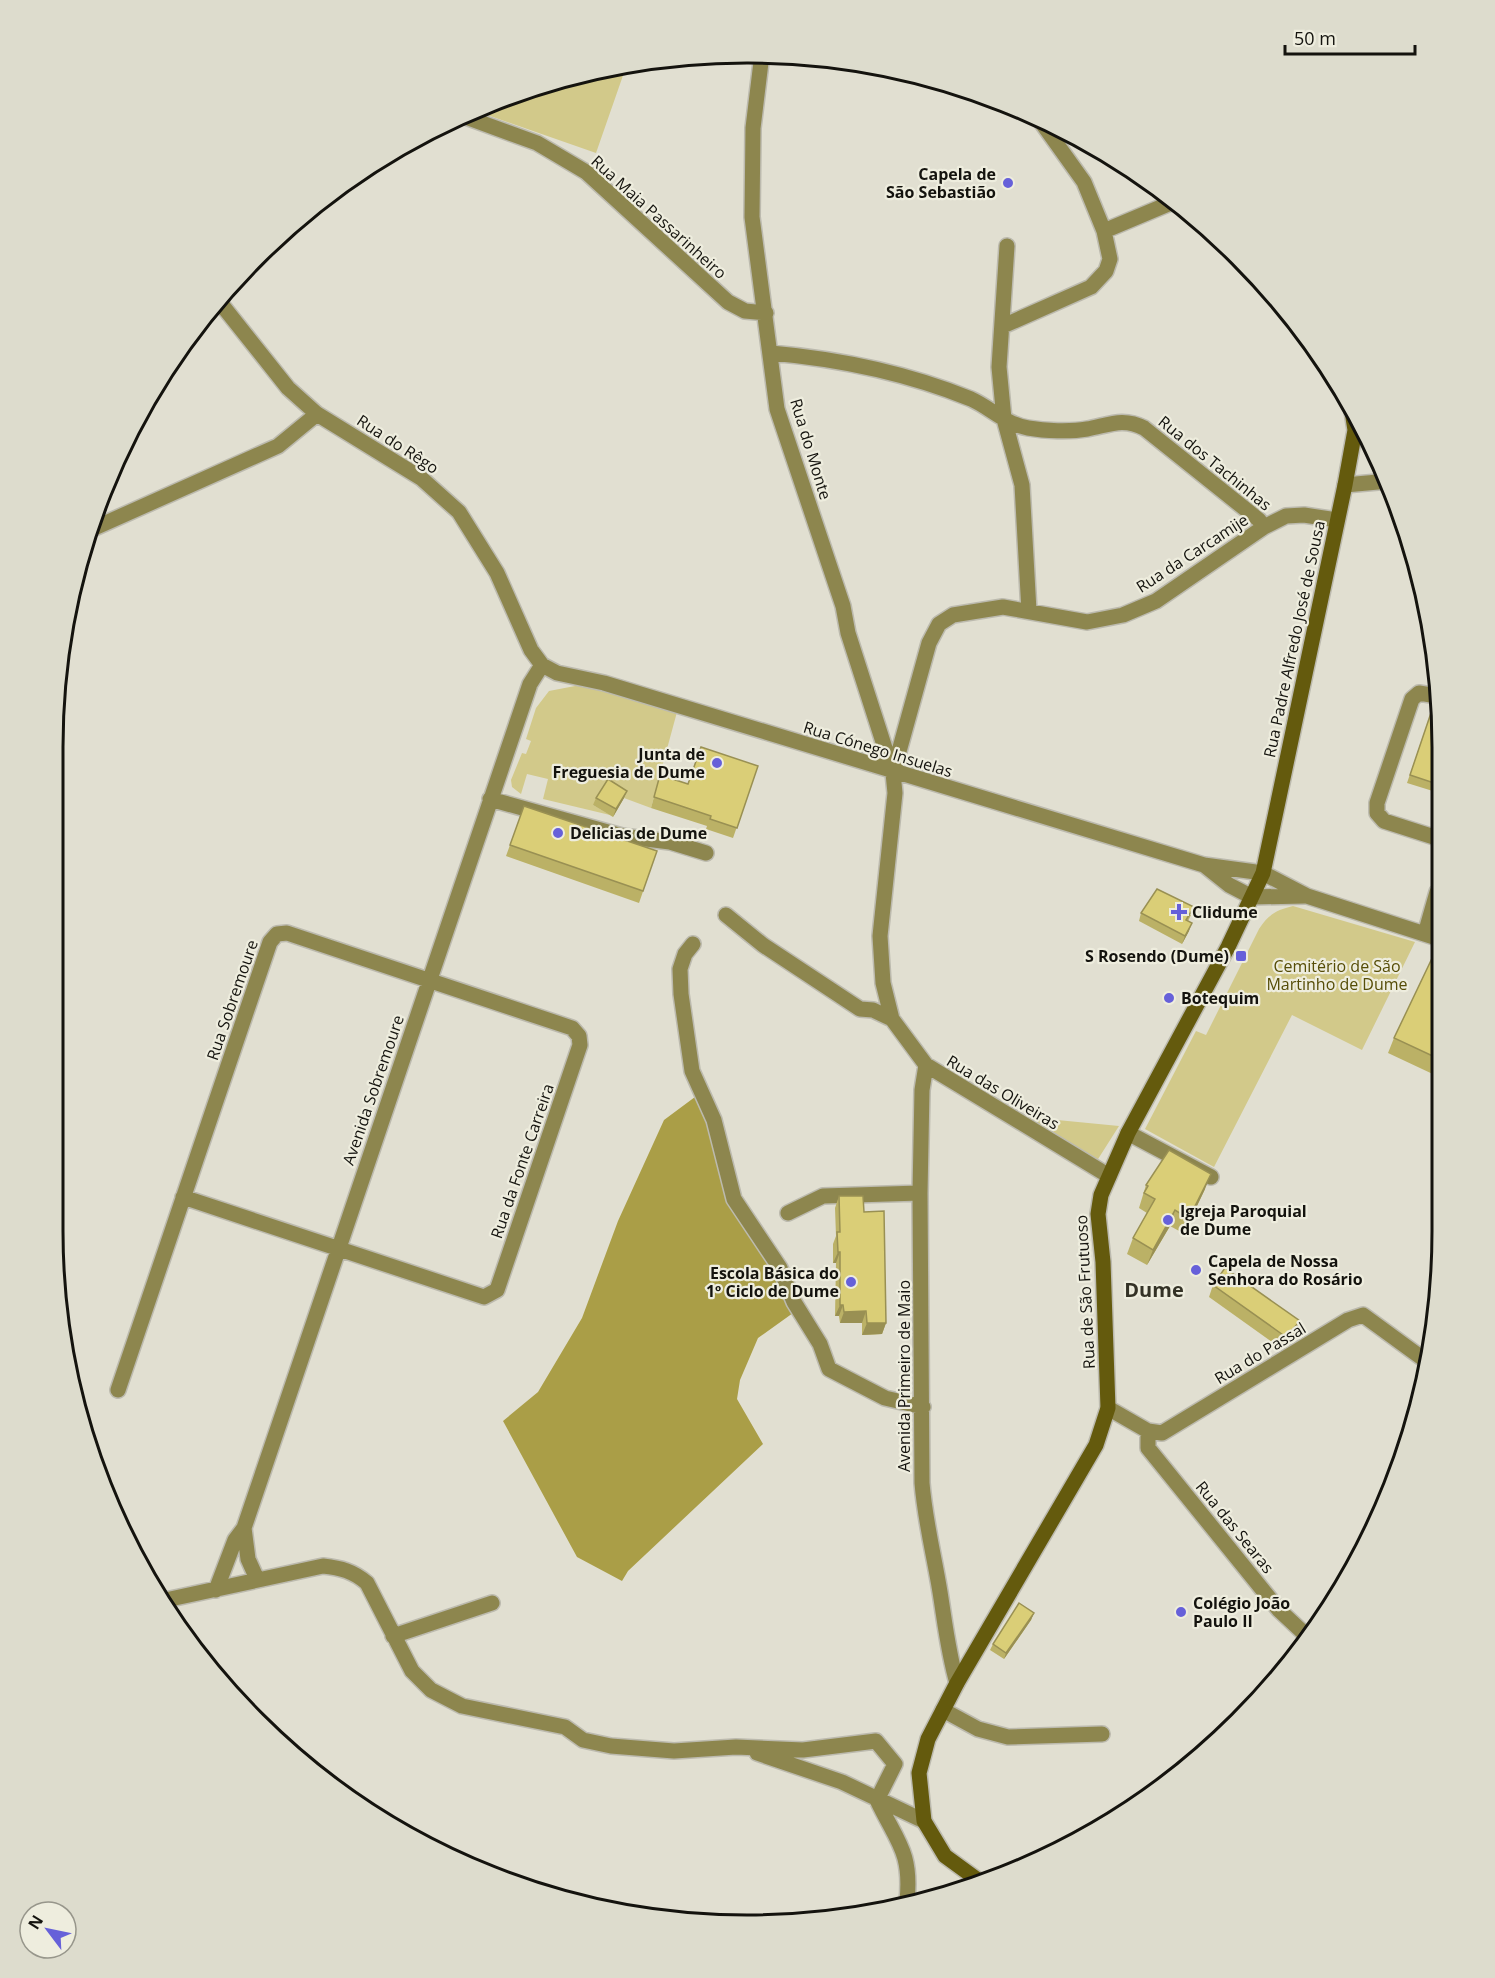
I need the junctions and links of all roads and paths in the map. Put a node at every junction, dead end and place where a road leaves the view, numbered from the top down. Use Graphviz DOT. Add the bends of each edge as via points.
graph roads {
  1 [pos="761,63"];
  2 [pos="474,120"];
  3 [pos="1050,134"];
  4 [pos="1165,205"];
  5 [pos="1104,231"];
  6 [pos="1007,246"];
  7 [pos="224,307"];
  8 [pos="766,314"];
  9 [pos="1003,326"];
  10 [pos="771,353"];
  11 [pos="317,414"];
  12 [pos="1004,419"];
  13 [pos="1355,433"];
  14 [pos="1378,482"];
  15 [pos="1345,485"];
  16 [pos="1337,520"];
  17 [pos="99,526"];
  18 [pos="1264,527"];
  19 [pos="1029,610"];
  20 [pos="542,665"];
  21 [pos="1430,695"];
  22 [pos="893,773"];
  23 [pos="490,799"];
  24 [pos="1432,836"];
  25 [pos="706,854"];
  26 [pos="1204,865"];
  27 [pos="1263,873"];
  28 [pos="1307,896"];
  29 [pos="1252,897"];
  30 [pos="726,915"];
  31 [pos="1431,936"];
  32 [pos="693,944"];
  33 [pos="429,981"];
  34 [pos="892,1019"];
  35 [pos="926,1065"];
  36 [pos="1128,1133"];
  37 [pos="1108,1176"];
  38 [pos="1211,1177"];
  39 [pos="920,1192"];
  40 [pos="183,1197"];
  41 [pos="788,1213"];
  42 [pos="339,1249"];
  43 [pos="1420,1357"];
  44 [pos="118,1390"];
  45 [pos="923,1407"];
  46 [pos="1108,1408"];
  47 [pos="1148,1431"];
  48 [pos="244,1528"];
  49 [pos="257,1579"];
  50 [pos="216,1590"];
  51 [pos="171,1599"];
  52 [pos="492,1602"];
  53 [pos="1302,1632"];
  54 [pos="393,1636"];
  55 [pos="957,1683"];
  56 [pos="943,1710"];
  57 [pos="1102,1734"];
  58 [pos="736,1747"];
  59 [pos="877,1800"];
  60 [pos="924,1821"];
  61 [pos="974,1877"];
  62 [pos="907,1896"];
  1 -- 8 [label="street, Rua do Monte" via="753,128 752,217"];
  2 -- 8 [label="street, Rua Maia Passarinheiro" via="537,143 586,172 728,302"];
  3 -- 5 [label="street" via="1084,182"];
  4 -- 5 [label="street"];
  5 -- 9 [label="street" via="1110,259 1106,271 1092,287"];
  6 -- 9 [label="street"];
  7 -- 11 [label="street, Rua do Rêgo" via="288,388"];
  8 -- 10 [label="street, Rua do Monte"];
  9 -- 12 [label="street" via="999,367"];
  10 -- 12 [label="street, Rua dos Tachinhas" via="823,358 888,372 973,400"];
  10 -- 22 [label="street, Rua do Monte" via="777,409 843,606"];
  11 -- 17 [label="street" via="278,446"];
  11 -- 20 [label="street, Rua do Rêgo" via="421,478 459,512 497,573 531,650"];
  12 -- 18 [label="street, Rua dos Tachinhas" via="1030,428 1076,429 1131,421"];
  12 -- 19 [label="street" via="1022,485"];
  13 -- 15 [label="street, Rua Padre Alfredo José de Sousa"];
  14 -- 15 [label="street"];
  15 -- 16 [label="street, Rua Padre Alfredo José de Sousa"];
  16 -- 18 [label="street, Rua da Carcamije" via="1286,516"];
  16 -- 27 [label="street, Rua Padre Alfredo José de Sousa"];
  18 -- 19 [label="street, Rua da Carcamije" via="1156,601 1123,615 1087,622"];
  19 -- 22 [label="street, Rua da Carcamije" via="1003,607 953,615 939,624 929,643"];
  20 -- 22 [label="street, Rua Cónego Insuelas" via="556,673 604,683"];
  20 -- 23 [label="street, Avenida Sobremoure" via="530,684"];
  21 -- 24 [label="street" via="1419,693 1412,699 1377,813 1384,820"];
  22 -- 26 [label="street, Rua Cónego Insuelas"];
  22 -- 34 [label="street, Rua das Oliveiras" via="895,793 880,936 883,983"];
  23 -- 25 [label="street" via="622,836 670,842"];
  23 -- 33 [label="street, Avenida Sobremoure"];
  26 -- 27 [label="street, Rua Cónego Insuelas"];
  26 -- 29 [label="street, Rua Cónego Insuelas"];
  27 -- 28 [label="street, Rua Cónego Insuelas"];
  27 -- 29 [label="street, Rua Padre Alfredo José de Sousa"];
  28 -- 29 [label="street"];
  28 -- 31 [label="street"];
  29 -- 36 [label="street, Rua de São Frutuoso"];
  30 -- 34 [label="street" via="763,945 850,1003"];
  32 -- 45 [label="street" via="680,969 692,1071 714,1120 734,1199 780,1268 829,1369 885,1398"];
  33 -- 40 [label="street, Rua Sobremoure" via="286,933 277,934 270,942"];
  33 -- 42 [label="street, Avenida Sobremoure"];
  33 -- 42 [label="street, Rua da Fonte Carreira" via="572,1028 580,1045 497,1290 484,1297"];
  34 -- 35 [label="street, Rua das Oliveiras"];
  35 -- 37 [label="street, Rua das Oliveiras"];
  35 -- 39 [label="street, Avenida Primeiro de Maio"];
  36 -- 37 [label="street, Rua de São Frutuoso"];
  36 -- 38 [label="street"];
  37 -- 46 [label="street, Rua de São Frutuoso" via="1098,1214"];
  39 -- 41 [label="street" via="823,1196"];
  39 -- 45 [label="street, Avenida Primeiro de Maio"];
  40 -- 42 [label="street"];
  40 -- 44 [label="street, Rua Sobremoure"];
  42 -- 48 [label="street, Avenida Sobremoure"];
  43 -- 47 [label="street, Rua do Passal" via="1363,1316 1348,1320 1162,1433"];
  45 -- 55 [label="street, Avenida Primeiro de Maio" via="926,1524 946,1644"];
  46 -- 47 [label="street"];
  46 -- 55 [label="street, Rua de São Frutuoso" via="1096,1444"];
  47 -- 53 [label="street, Rua das Searas" via="1148,1448 1279,1610"];
  48 -- 49 [label="street, Avenida Sobremoure" via="248,1559"];
  48 -- 50 [label="street, Avenida Sobremoure" via="235,1540"];
  49 -- 50 [label="street"];
  49 -- 54 [label="street" via="323,1566 342,1568 368,1583"];
  50 -- 51 [label="street"];
  52 -- 54 [label="street"];
  54 -- 58 [label="street" via="412,1671 431,1690 462,1706 565,1727 583,1740 611,1746 674,1751"];
  55 -- 56 [label="street, Rua de São Frutuoso"];
  56 -- 57 [label="street" via="978,1729 1008,1737"];
  56 -- 60 [label="street, Rua de São Frutuoso" via="928,1739 919,1773"];
  58 -- 59 [label="street" via="842,1782"];
  58 -- 59 [label="street" via="803,1750 876,1741 895,1764"];
  59 -- 60 [label="street"];
  59 -- 62 [label="street" via="908,1864"];
  60 -- 61 [label="street" via="945,1856"];
}
